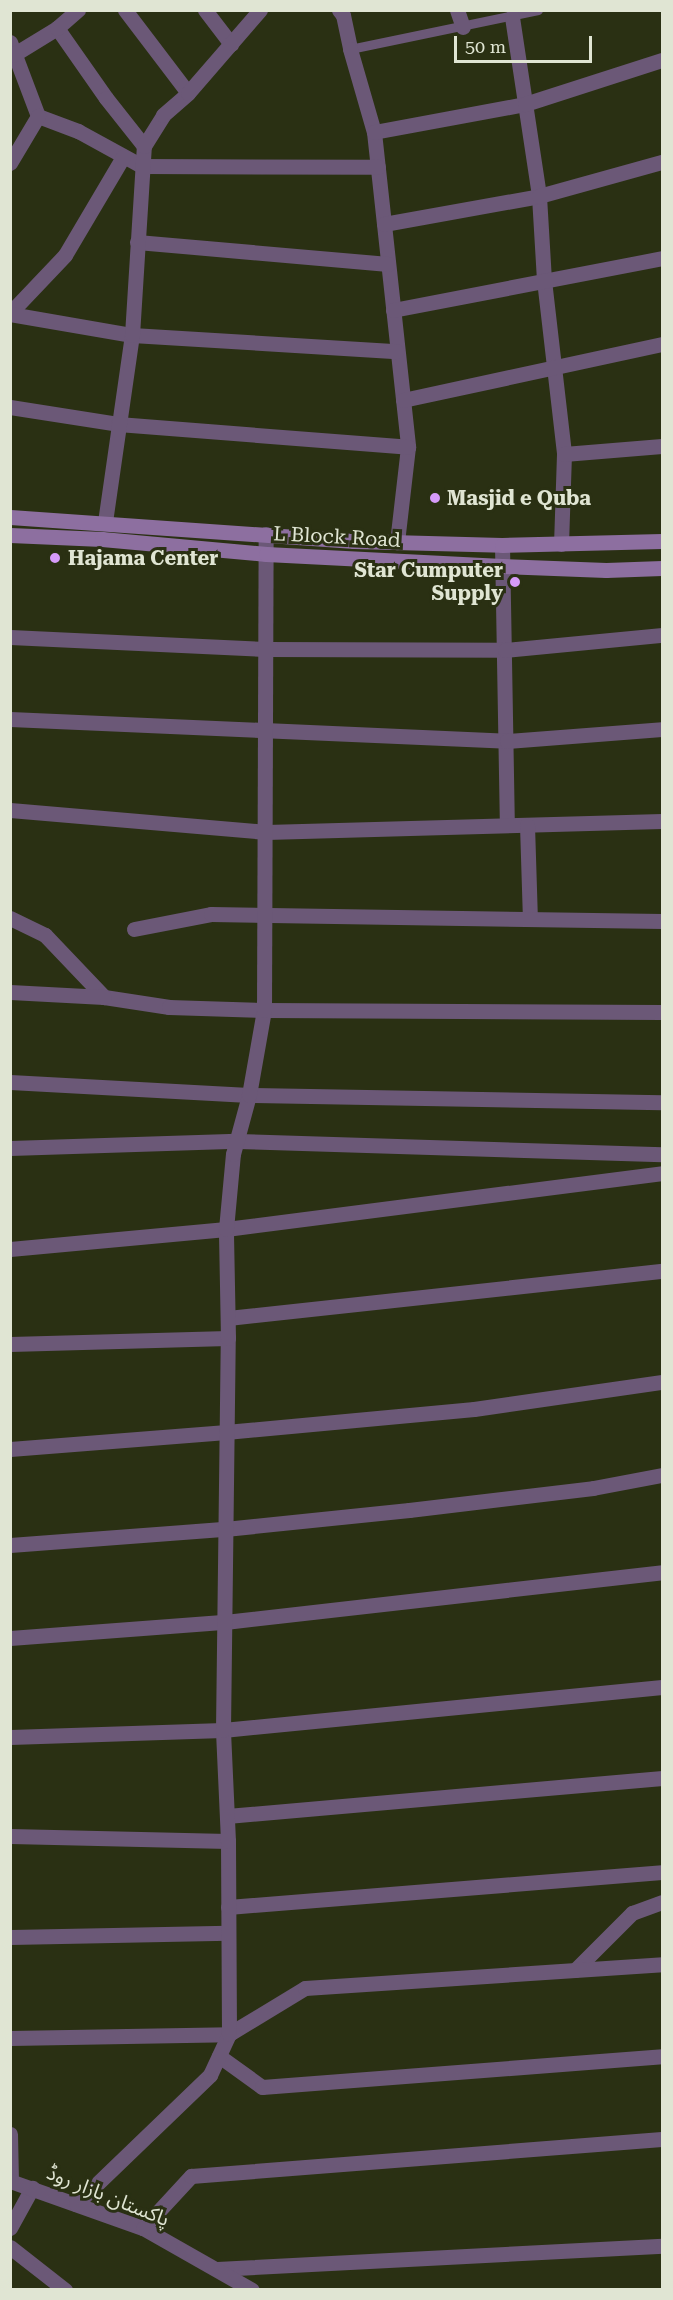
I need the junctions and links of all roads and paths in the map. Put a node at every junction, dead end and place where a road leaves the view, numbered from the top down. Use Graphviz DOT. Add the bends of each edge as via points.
graph roads {
  1 [pos="78,10"];
  2 [pos="125,10"];
  3 [pos="205,10"];
  4 [pos="260,10"];
  5 [pos="339,10"];
  6 [pos="457,10"];
  7 [pos="538,10"];
  8 [pos="512,17"];
  9 [pos="464,27"];
  10 [pos="57,28"];
  11 [pos="231,44"];
  12 [pos="12,49"];
  13 [pos="350,49"];
  14 [pos="663,60"];
  15 [pos="188,93"];
  16 [pos="525,105"];
  17 [pos="38,116"];
  18 [pos="374,132"];
  19 [pos="144,146"];
  20 [pos="123,157"];
  21 [pos="663,162"];
  22 [pos="10,163"];
  23 [pos="142,166"];
  24 [pos="378,167"];
  25 [pos="539,196"];
  26 [pos="384,224"];
  27 [pos="137,242"];
  28 [pos="663,258"];
  29 [pos="388,264"];
  30 [pos="544,280"];
  31 [pos="393,310"];
  32 [pos="10,314"];
  33 [pos="132,335"];
  34 [pos="663,344"];
  35 [pos="397,351"];
  36 [pos="554,367"];
  37 [pos="403,400"];
  38 [pos="10,407"];
  39 [pos="118,424"];
  40 [pos="408,447"];
  41 [pos="663,447"];
  42 [pos="564,454"];
  43 [pos="10,517"];
  44 [pos="105,522"];
  45 [pos="266,534"];
  46 [pos="10,535"];
  47 [pos="663,541"];
  48 [pos="397,542"];
  49 [pos="561,544"];
  50 [pos="502,545"];
  51 [pos="266,554"];
  52 [pos="502,566"];
  53 [pos="663,568"];
  54 [pos="663,635"];
  55 [pos="10,638"];
  56 [pos="265,649"];
  57 [pos="505,650"];
  58 [pos="10,719"];
  59 [pos="663,729"];
  60 [pos="266,731"];
  61 [pos="507,741"];
  62 [pos="10,810"];
  63 [pos="663,821"];
  64 [pos="507,825"];
  65 [pos="527,825"];
  66 [pos="266,832"];
  67 [pos="265,914"];
  68 [pos="10,918"];
  69 [pos="530,919"];
  70 [pos="663,921"];
  71 [pos="134,929"];
  72 [pos="10,992"];
  73 [pos="104,997"];
  74 [pos="264,1010"];
  75 [pos="663,1012"];
  76 [pos="10,1082"];
  77 [pos="249,1095"];
  78 [pos="663,1102"];
  79 [pos="237,1141"];
  80 [pos="10,1148"];
  81 [pos="663,1154"];
  82 [pos="663,1173"];
  83 [pos="226,1229"];
  84 [pos="10,1249"];
  85 [pos="663,1270"];
  86 [pos="228,1318"];
  87 [pos="228,1338"];
  88 [pos="10,1344"];
  89 [pos="663,1382"];
  90 [pos="226,1432"];
  91 [pos="10,1449"];
  92 [pos="663,1475"];
  93 [pos="225,1529"];
  94 [pos="10,1545"];
  95 [pos="663,1572"];
  96 [pos="225,1622"];
  97 [pos="10,1638"];
  98 [pos="663,1687"];
  99 [pos="223,1730"];
  100 [pos="10,1737"];
  101 [pos="663,1779"];
  102 [pos="227,1816"];
  103 [pos="10,1836"];
  104 [pos="228,1842"];
  105 [pos="663,1872"];
  106 [pos="663,1902"];
  107 [pos="228,1907"];
  108 [pos="228,1933"];
  109 [pos="10,1937"];
  110 [pos="663,1964"];
  111 [pos="575,1970"];
  112 [pos="229,2034"];
  113 [pos="10,2038"];
  114 [pos="219,2056"];
  115 [pos="663,2056"];
  116 [pos="10,2134"];
  117 [pos="663,2139"];
  118 [pos="11,2181"];
  119 [pos="32,2188"];
  120 [pos="76,2204"];
  121 [pos="10,2228"];
  122 [pos="143,2228"];
  123 [pos="663,2246"];
  124 [pos="10,2247"];
  125 [pos="217,2269"];
  126 [pos="65,2289"];
  127 [pos="252,2289"];
  1 -- 10 [label="street"];
  2 -- 15 [label="street"];
  3 -- 11 [label="street"];
  4 -- 11 [label="street"];
  5 -- 13 [label="street"];
  6 -- 9 [label="street"];
  7 -- 8 [label="lane"];
  8 -- 9 [label="lane"];
  8 -- 16 [label="street"];
  9 -- 13 [label="lane"];
  10 -- 12 [label="street"];
  10 -- 19 [label="street"];
  11 -- 15 [label="street"];
  12 -- 17 [label="street"];
  13 -- 18 [label="street"];
  14 -- 16 [label="street"];
  15 -- 19 [label="street" via="164,115"];
  16 -- 18 [label="street"];
  16 -- 25 [label="street"];
  17 -- 20 [label="street" via="78,131"];
  17 -- 22 [label="street"];
  18 -- 24 [label="street"];
  19 -- 23 [label="street"];
  20 -- 23 [label="street"];
  20 -- 32 [label="street" via="65,255"];
  21 -- 25 [label="street"];
  23 -- 24 [label="street"];
  23 -- 27 [label="street"];
  24 -- 26 [label="street"];
  25 -- 26 [label="street"];
  25 -- 30 [label="street"];
  26 -- 29 [label="street"];
  27 -- 29 [label="street"];
  27 -- 33 [label="street"];
  28 -- 30 [label="street"];
  29 -- 31 [label="street"];
  30 -- 31 [label="street"];
  30 -- 36 [label="street"];
  31 -- 35 [label="street"];
  32 -- 33 [label="street"];
  33 -- 35 [label="street"];
  33 -- 39 [label="street"];
  34 -- 36 [label="street"];
  35 -- 37 [label="street"];
  36 -- 37 [label="street"];
  36 -- 42 [label="street"];
  37 -- 40 [label="street"];
  38 -- 39 [label="street"];
  39 -- 40 [label="street"];
  39 -- 44 [label="street"];
  40 -- 48 [label="street"];
  41 -- 42 [label="street"];
  42 -- 49 [label="street"];
  43 -- 44 [label="main road, L Block Road"];
  44 -- 45 [label="main road, L Block Road"];
  45 -- 48 [label="main road, L Block Road"];
  45 -- 51 [label="street"];
  46 -- 51 [label="main road, L Block Road"];
  47 -- 49 [label="main road, L Block Road"];
  48 -- 50 [label="main road, L Block Road"];
  49 -- 50 [label="main road, L Block Road"];
  50 -- 52 [label="street"];
  51 -- 52 [label="main road, L Block Road"];
  51 -- 56 [label="street"];
  52 -- 53 [label="main road, L Block Road"];
  52 -- 57 [label="street"];
  54 -- 57 [label="street"];
  55 -- 56 [label="street"];
  56 -- 57 [label="street"];
  56 -- 60 [label="street"];
  57 -- 61 [label="street"];
  58 -- 60 [label="street"];
  59 -- 61 [label="street"];
  60 -- 61 [label="street"];
  60 -- 66 [label="street"];
  61 -- 64 [label="street"];
  62 -- 66 [label="street"];
  63 -- 65 [label="street"];
  64 -- 65 [label="street"];
  64 -- 66 [label="street"];
  65 -- 69 [label="street"];
  66 -- 67 [label="street"];
  67 -- 69 [label="street"];
  67 -- 71 [label="street" via="211,914"];
  67 -- 74 [label="street"];
  68 -- 73 [label="street" via="45,935"];
  69 -- 70 [label="street"];
  72 -- 73 [label="street"];
  73 -- 74 [label="street" via="169,1007"];
  74 -- 75 [label="street"];
  74 -- 77 [label="street"];
  76 -- 77 [label="street"];
  77 -- 78 [label="street"];
  77 -- 79 [label="street"];
  79 -- 80 [label="street"];
  79 -- 81 [label="street"];
  79 -- 83 [label="street"];
  82 -- 83 [label="street"];
  83 -- 84 [label="street"];
  83 -- 86 [label="street"];
  85 -- 86 [label="street"];
  86 -- 87 [label="street"];
  87 -- 88 [label="street"];
  87 -- 90 [label="street"];
  89 -- 90 [label="street" via="474,1408"];
  90 -- 91 [label="street"];
  90 -- 93 [label="street"];
  92 -- 93 [label="street" via="593,1488"];
  93 -- 94 [label="street"];
  93 -- 96 [label="street"];
  95 -- 96 [label="street"];
  96 -- 97 [label="street"];
  96 -- 99 [label="street"];
  98 -- 99 [label="street"];
  99 -- 100 [label="street"];
  99 -- 102 [label="street"];
  101 -- 102 [label="street"];
  102 -- 104 [label="street"];
  103 -- 104 [label="street"];
  104 -- 107 [label="street"];
  105 -- 107 [label="street"];
  106 -- 111 [label="street" via="632,1913"];
  107 -- 108 [label="street"];
  108 -- 109 [label="street"];
  108 -- 112 [label="street"];
  110 -- 111 [label="street"];
  111 -- 112 [label="street" via="305,1988"];
  112 -- 113 [label="street"];
  112 -- 114 [label="street"];
  114 -- 115 [label="street" via="262,2087"];
  114 -- 120 [label="street" via="210,2075"];
  116 -- 118 [label="street"];
  117 -- 122 [label="street" via="191,2176"];
  118 -- 119 [label="street, پاکستان بازار روڈ"];
  119 -- 120 [label="street, پاکستان بازار روڈ"];
  119 -- 121 [label="street"];
  120 -- 122 [label="street, پاکستان بازار روڈ"];
  122 -- 125 [label="street, پاکستان بازار روڈ"];
  123 -- 125 [label="street"];
  124 -- 126 [label="street"];
  125 -- 127 [label="street, پاکستان بازار روڈ"];
}
